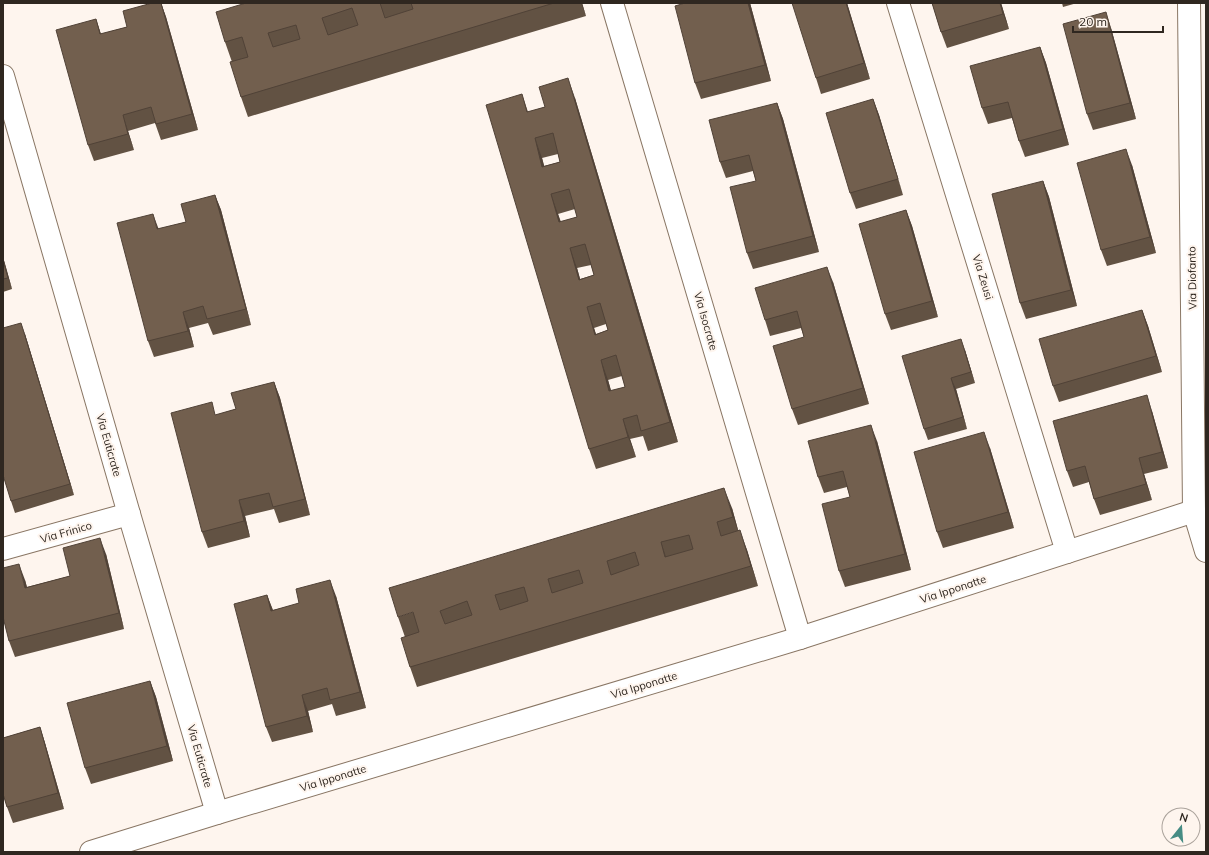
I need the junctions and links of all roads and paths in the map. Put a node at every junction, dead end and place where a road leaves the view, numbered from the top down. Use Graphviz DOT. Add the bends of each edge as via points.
graph roads {
  1 [pos="612,3"];
  2 [pos="898,3"];
  3 [pos="1189,3"];
  4 [pos="3,76"];
  5 [pos="1194,511"];
  6 [pos="129,514"];
  7 [pos="3,549"];
  8 [pos="1206,550"];
  9 [pos="1067,552"];
  10 [pos="800,638"];
  11 [pos="217,813"];
  12 [pos="91,852"];
  1 -- 10 [label="street, Via Isocrate"];
  2 -- 9 [label="street, Via Zeusi"];
  3 -- 5 [label="street, Via Diofanto"];
  4 -- 6 [label="street, Via Euticrate"];
  5 -- 8 [label="street, Via Diofanto"];
  5 -- 9 [label="street, Via Ipponatte"];
  6 -- 7 [label="street, Via Frinico"];
  6 -- 11 [label="street, Via Euticrate"];
  9 -- 10 [label="street, Via Ipponatte"];
  10 -- 11 [label="street, Via Ipponatte"];
  11 -- 12 [label="street, Via Ipponatte"];
}
